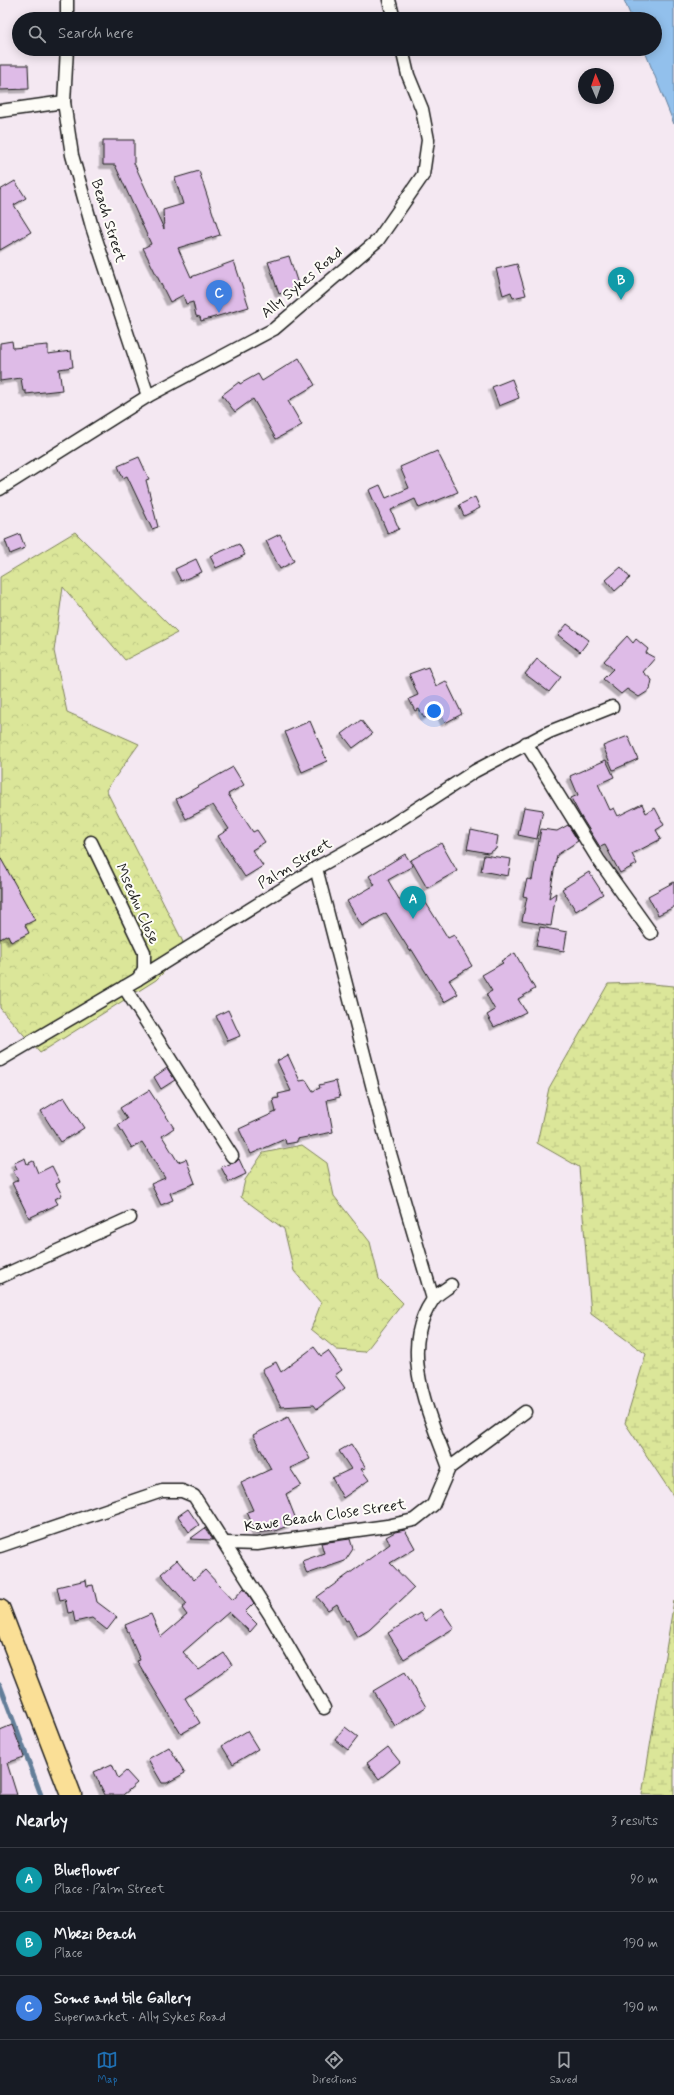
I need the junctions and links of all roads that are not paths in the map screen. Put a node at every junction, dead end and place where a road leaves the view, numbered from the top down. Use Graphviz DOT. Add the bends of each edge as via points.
graph roads {
  1 [pos="67,0"];
  2 [pos="389,0"];
  3 [pos="68,12"];
  4 [pos="392,12"];
  5 [pos="66,56"];
  6 [pos="404,56"];
  7 [pos="64,102"];
  8 [pos="0,111"];
  9 [pos="148,396"];
  10 [pos="0,489"];
  11 [pos="612,707"];
  12 [pos="526,744"];
  13 [pos="91,842"];
  14 [pos="316,868"];
  15 [pos="652,933"];
  16 [pos="138,979"];
  17 [pos="124,987"];
  18 [pos="0,1060"];
  19 [pos="232,1156"];
  20 [pos="130,1218"];
  21 [pos="0,1277"];
  22 [pos="451,1285"];
  23 [pos="433,1299"];
  24 [pos="525,1412"];
  25 [pos="449,1468"];
  26 [pos="226,1543"];
  27 [pos="0,1546"];
  28 [pos="0,1610"];
  29 [pos="324,1708"];
  30 [pos="71,1795"];
  1 -- 3 [label="street"];
  2 -- 4 [label="street"];
  5 -- 7 [label="street, Beach Street"];
  6 -- 9 [label="street, Ally Sykes Road" via="408,75 422,109 428,140 423,174 378,240 274,329"];
  7 -- 8 [label="street"];
  7 -- 9 [label="street, Beach Street" via="72,155 92,227"];
  9 -- 10 [label="street, Ally Sykes Road"];
  11 -- 12 [label="street, Palm Street"];
  12 -- 14 [label="street, Palm Street" via="475,771 384,830"];
  12 -- 15 [label="street" via="598,859"];
  13 -- 16 [label="street, Msechu Close" via="144,952 144,968"];
  14 -- 16 [label="street, Palm Street"];
  14 -- 23 [label="street" via="387,1143"];
  16 -- 17 [label="street, Palm Street"];
  17 -- 18 [label="street, Palm Street"];
  17 -- 19 [label="street"];
  20 -- 21 [label="street"];
  22 -- 23 [label="street"];
  23 -- 25 [label="street" via="420,1323 416,1352 418,1376"];
  24 -- 25 [label="street"];
  25 -- 26 [label="street, Kawe Beach Close Street" via="433,1505 414,1520 257,1544"];
  26 -- 27 [label="street, Kawe Beach Close Street" via="194,1496 182,1491 162,1491"];
  26 -- 29 [label="street, Kawe Beach Close Street"];
  28 -- 30 [label="main road"];
}
